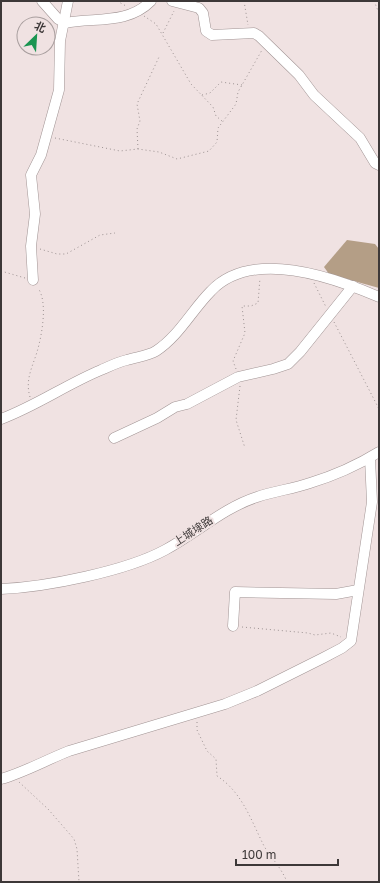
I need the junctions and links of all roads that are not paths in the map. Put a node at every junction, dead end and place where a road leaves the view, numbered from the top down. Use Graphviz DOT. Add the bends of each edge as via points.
graph roads {
  1 [pos="42,1"];
  2 [pos="68,1"];
  3 [pos="152,1"];
  4 [pos="175,2"];
  5 [pos="65,23"];
  6 [pos="379,165"];
  7 [pos="33,280"];
  8 [pos="353,286"];
  9 [pos="379,297"];
  10 [pos="1,419"];
  11 [pos="114,438"];
  12 [pos="379,452"];
  13 [pos="370,458"];
  14 [pos="1,589"];
  15 [pos="358,590"];
  16 [pos="233,626"];
  17 [pos="1,779"];
  1 -- 5 [label="street"];
  2 -- 5 [label="street"];
  3 -- 5 [label="street" via="136,12 119,18"];
  4 -- 6 [label="street" via="199,8 203,13 206,31 212,35 249,33 259,36 299,75 314,95 360,138 375,163"];
  5 -- 7 [label="street" via="60,41 59,90 41,155 30,175 35,214 31,246"];
  8 -- 9 [label="street"];
  8 -- 10 [label="street" via="293,271 247,270 233,275 210,291 174,335 154,353 125,360 100,370"];
  8 -- 11 [label="street" via="288,364 238,377"];
  12 -- 13 [label="street, 上城埭路"];
  13 -- 14 [label="street, 上城埭路" via="310,483 257,496 235,506 166,550 143,560 70,579"];
  13 -- 15 [label="street" via="372,502"];
  15 -- 16 [label="street" via="336,594 235,592"];
  15 -- 17 [label="street" via="351,641 342,648 257,691 197,713 69,752"];
}
